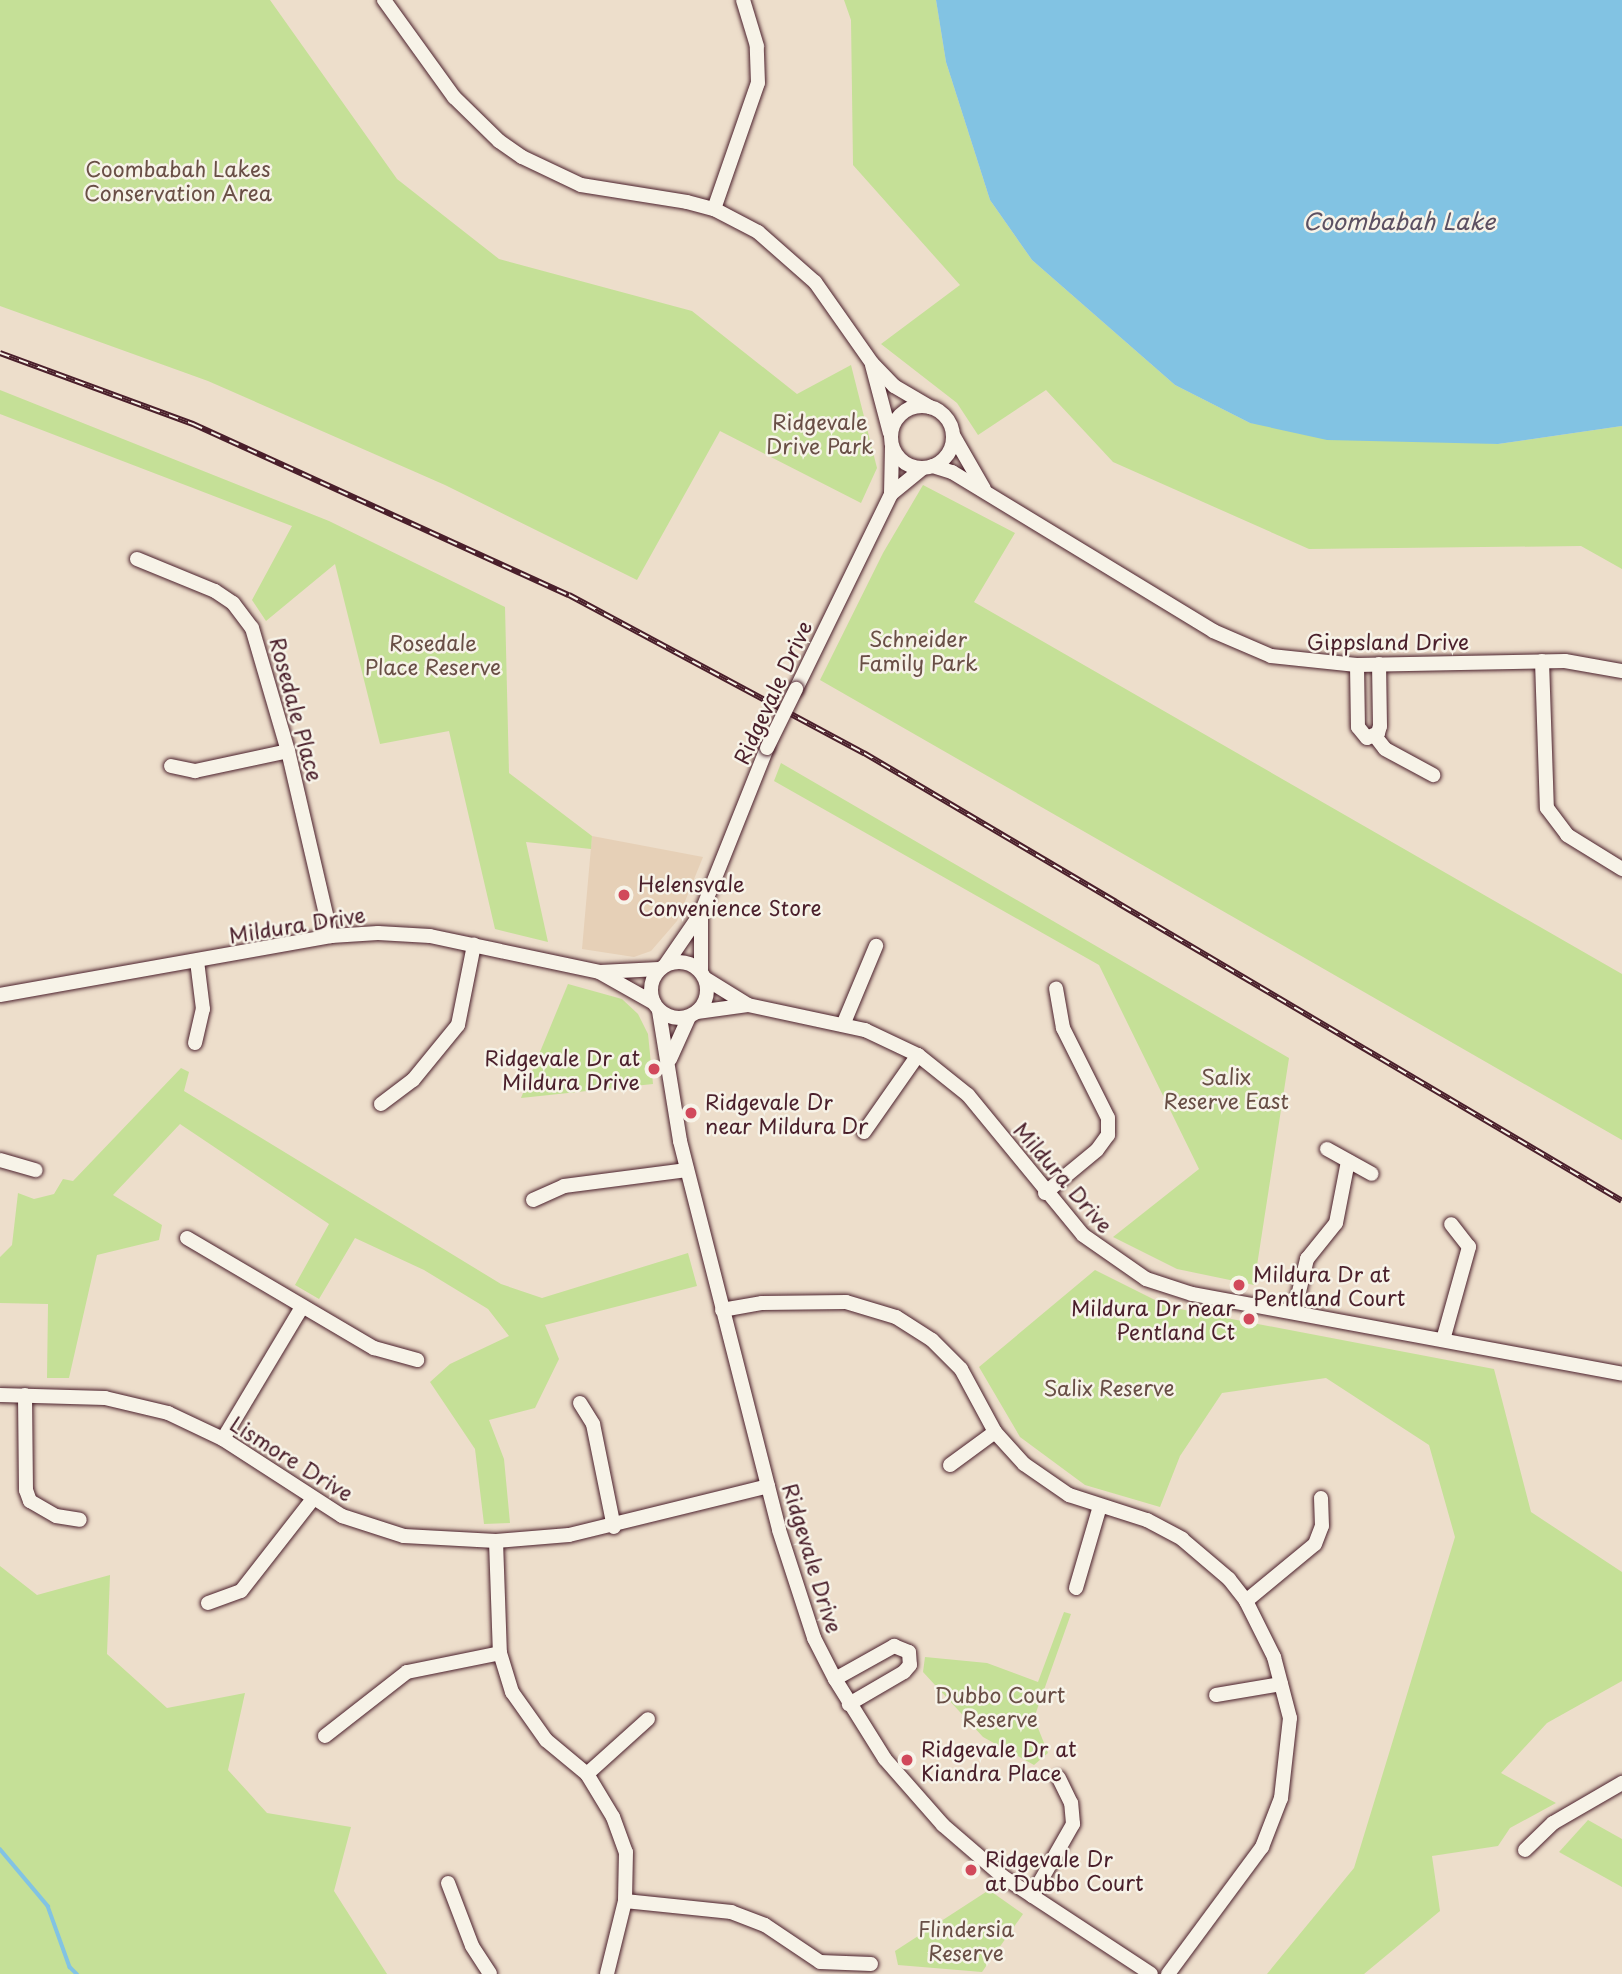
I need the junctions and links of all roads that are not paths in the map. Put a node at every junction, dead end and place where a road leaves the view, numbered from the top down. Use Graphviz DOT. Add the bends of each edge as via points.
graph roads {
  1 [pos="384,0"];
  2 [pos="743,0"];
  3 [pos="714,209"];
  4 [pos="872,363"];
  5 [pos="930,407"];
  6 [pos="953,435"];
  7 [pos="892,442"];
  8 [pos="928,467"];
  9 [pos="986,493"];
  10 [pos="891,494"];
  11 [pos="137,559"];
  12 [pos="1542,661"];
  13 [pos="1357,664"];
  14 [pos="1378,664"];
  15 [pos="1622,671"];
  16 [pos="1375,736"];
  17 [pos="288,751"];
  18 [pos="171,766"];
  19 [pos="1433,775"];
  20 [pos="1622,869"];
  21 [pos="701,913"];
  22 [pos="331,936"];
  23 [pos="474,945"];
  24 [pos="876,946"];
  25 [pos="197,961"];
  26 [pos="663,967"];
  27 [pos="599,972"];
  28 [pos="703,975"];
  29 [pos="1056,989"];
  30 [pos="0,995"];
  31 [pos="748,1005"];
  32 [pos="657,1007"];
  33 [pos="693,1014"];
  34 [pos="843,1025"];
  35 [pos="195,1043"];
  36 [pos="918,1055"];
  37 [pos="670,1059"];
  38 [pos="381,1104"];
  39 [pos="864,1132"];
  40 [pos="1326,1149"];
  41 [pos="0,1160"];
  42 [pos="1348,1161"];
  43 [pos="36,1170"];
  44 [pos="687,1170"];
  45 [pos="1372,1174"];
  46 [pos="1045,1192"];
  47 [pos="533,1200"];
  48 [pos="1451,1224"];
  49 [pos="187,1238"];
  50 [pos="302,1307"];
  51 [pos="722,1310"];
  52 [pos="1294,1312"];
  53 [pos="1443,1340"];
  54 [pos="417,1360"];
  55 [pos="1622,1374"];
  56 [pos="0,1395"];
  57 [pos="25,1395"];
  58 [pos="580,1403"];
  59 [pos="995,1432"];
  60 [pos="223,1439"];
  61 [pos="950,1465"];
  62 [pos="768,1486"];
  63 [pos="1321,1498"];
  64 [pos="312,1500"];
  65 [pos="1100,1506"];
  66 [pos="80,1520"];
  67 [pos="614,1527"];
  68 [pos="496,1541"];
  69 [pos="1076,1588"];
  70 [pos="1246,1601"];
  71 [pos="208,1603"];
  72 [pos="500,1653"];
  73 [pos="835,1679"];
  74 [pos="1281,1685"];
  75 [pos="1216,1695"];
  76 [pos="849,1704"];
  77 [pos="648,1719"];
  78 [pos="325,1736"];
  79 [pos="587,1774"];
  80 [pos="1059,1778"];
  81 [pos="1622,1783"];
  82 [pos="1525,1850"];
  83 [pos="449,1883"];
  84 [pos="1032,1896"];
  85 [pos="625,1901"];
  86 [pos="870,1964"];
  87 [pos="490,1974"];
  88 [pos="607,1974"];
  89 [pos="1151,1974"];
  90 [pos="1168,1974"];
  1 -- 3 [label="street" via="454,97 476,122 522,157 581,184"];
  2 -- 3 [label="street" via="757,46 758,83"];
  3 -- 4 [label="street" via="758,232 800,266"];
  4 -- 5 [label="street" via="909,397"];
  4 -- 7 [label="street, Ridgevale Drive"];
  5 -- 6 [label="street" via="946,417"];
  5 -- 7 [label="street" via="903,412"];
  6 -- 8 [label="street" via="948,453"];
  6 -- 9 [label="street, Gippsland Drive"];
  7 -- 8 [label="street" via="904,462"];
  7 -- 10 [label="street, Ridgevale Drive"];
  8 -- 9 [label="street, Gippsland Drive"];
  8 -- 10 [label="street, Ridgevale Drive"];
  9 -- 13 [label="street, Gippsland Drive" via="1231,640 1294,661"];
  10 -- 21 [label="street, Ridgevale Drive, bridge" via="767,748"];
  11 -- 17 [label="street, Rosedale Place" via="215,591 244,616 259,643"];
  12 -- 14 [label="street, Gippsland Drive"];
  12 -- 15 [label="street, Gippsland Drive" via="1587,663"];
  12 -- 20 [label="street" via="1548,808 1567,835"];
  13 -- 14 [label="street, Gippsland Drive"];
  13 -- 16 [label="street" via="1359,731 1364,737"];
  14 -- 16 [label="street" via="1380,726"];
  16 -- 19 [label="street" via="1385,749"];
  17 -- 18 [label="street" via="195,771"];
  17 -- 22 [label="street, Rosedale Place"];
  21 -- 26 [label="street, Ridgevale Drive"];
  21 -- 28 [label="street, Ridgevale Drive"];
  22 -- 23 [label="street, Mildura Drive" via="402,934"];
  22 -- 25 [label="street, Mildura Drive"];
  23 -- 27 [label="street, Mildura Drive"];
  23 -- 38 [label="street" via="458,1025 413,1080"];
  24 -- 34 [label="street"];
  25 -- 30 [label="street, Mildura Drive"];
  25 -- 35 [label="street" via="203,1009"];
  26 -- 27 [label="street, Mildura Drive"];
  26 -- 28 [label="street" via="685,961"];
  26 -- 32 [label="street" via="651,986"];
  27 -- 32 [label="street, Mildura Drive"];
  28 -- 31 [label="street, Mildura Drive"];
  28 -- 33 [label="street" via="707,997"];
  29 -- 46 [label="street" via="1063,1028 1108,1118 1108,1135 1097,1150"];
  31 -- 33 [label="street, Mildura Drive"];
  31 -- 34 [label="street, Mildura Drive"];
  32 -- 33 [label="street" via="673,1018"];
  32 -- 37 [label="street, Ridgevale Drive"];
  33 -- 37 [label="street, Ridgevale Drive"];
  34 -- 36 [label="street, Mildura Drive" via="865,1030"];
  36 -- 39 [label="street"];
  36 -- 46 [label="street, Mildura Drive" via="968,1095"];
  37 -- 44 [label="street, Ridgevale Drive" via="676,1123"];
  40 -- 42 [label="street"];
  41 -- 43 [label="street"];
  42 -- 45 [label="street"];
  42 -- 52 [label="street" via="1336,1223 1307,1259"];
  44 -- 47 [label="street" via="564,1186"];
  44 -- 51 [label="street, Ridgevale Drive"];
  46 -- 52 [label="street, Mildura Drive" via="1090,1241 1146,1279 1192,1294"];
  48 -- 53 [label="street" via="1469,1247"];
  49 -- 50 [label="street"];
  50 -- 54 [label="street" via="374,1348"];
  50 -- 60 [label="street"];
  51 -- 59 [label="street" via="762,1303 846,1302 896,1317 932,1340 961,1369"];
  51 -- 62 [label="street, Ridgevale Drive"];
  52 -- 53 [label="street, Mildura Drive"];
  53 -- 55 [label="street, Mildura Drive"];
  56 -- 57 [label="street, Lismore Drive"];
  57 -- 60 [label="street, Lismore Drive" via="137,1404"];
  57 -- 66 [label="street" via="30,1501 56,1516"];
  58 -- 67 [label="street" via="593,1424"];
  59 -- 61 [label="street"];
  59 -- 65 [label="street" via="1045,1481"];
  60 -- 64 [label="street, Lismore Drive"];
  62 -- 67 [label="street, Lismore Drive"];
  62 -- 73 [label="street, Ridgevale Drive" via="801,1602"];
  63 -- 70 [label="street" via="1322,1527 1315,1544"];
  64 -- 68 [label="street, Lismore Drive" via="374,1530"];
  64 -- 71 [label="street" via="242,1591"];
  65 -- 69 [label="street"];
  65 -- 70 [label="street" via="1147,1520 1182,1539 1222,1572"];
  67 -- 68 [label="street, Lismore Drive"];
  68 -- 72 [label="street"];
  70 -- 74 [label="street" via="1269,1646"];
  72 -- 78 [label="street" via="407,1672"];
  72 -- 79 [label="street" via="512,1692 527,1716 546,1740"];
  73 -- 76 [label="street, Ridgevale Drive"];
  73 -- 76 [label="street" via="894,1646 909,1652 908,1669"];
  74 -- 75 [label="street"];
  74 -- 90 [label="street" via="1290,1718 1289,1747 1273,1822 1243,1876"];
  76 -- 84 [label="street, Ridgevale Drive" via="885,1759 943,1825"];
  77 -- 79 [label="street"];
  79 -- 85 [label="street" via="621,1834 628,1870"];
  80 -- 84 [label="street" via="1071,1802 1073,1824"];
  81 -- 82 [label="street" via="1553,1824"];
  83 -- 87 [label="street" via="472,1946"];
  84 -- 89 [label="street, Ridgevale Drive"];
  85 -- 86 [label="street" via="731,1912 765,1925 820,1962"];
  85 -- 88 [label="street"];
}
